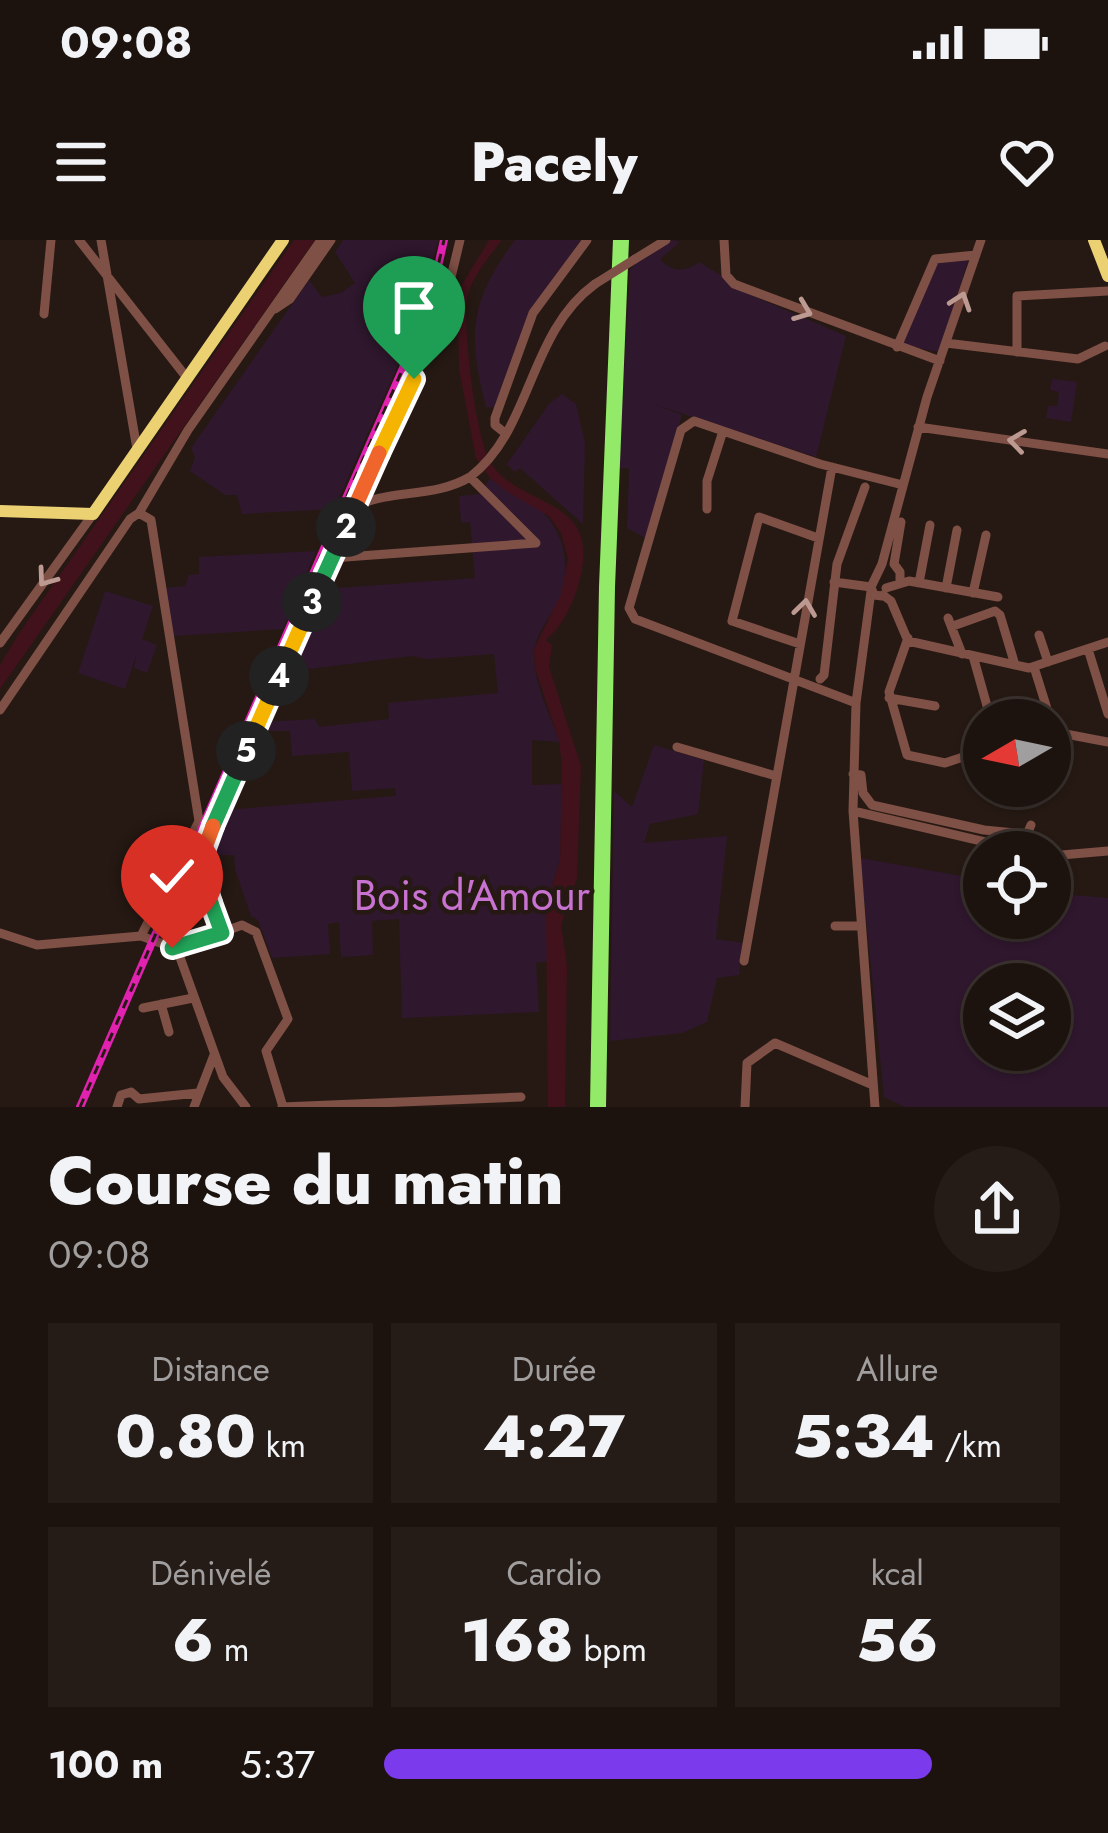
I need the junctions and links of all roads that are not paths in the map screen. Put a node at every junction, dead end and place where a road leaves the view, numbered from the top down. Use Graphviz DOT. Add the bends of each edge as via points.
graph roads {
  1 [pos="51,240"];
  2 [pos="80,240"];
  3 [pos="283,240"];
  4 [pos="321,240"];
  5 [pos="331,240"];
  6 [pos="460,240"];
  7 [pos="586,240"];
  8 [pos="617,240"];
  9 [pos="666,240"];
  10 [pos="981,240"];
  11 [pos="1094,240"];
  12 [pos="723,241"];
  13 [pos="102,242"];
  14 [pos="976,255"];
  15 [pos="92,256"];
  16 [pos="107,275"];
  17 [pos="1108,276"];
  18 [pos="1108,291"];
  19 [pos="273,310"];
  20 [pos="44,314"];
  21 [pos="946,343"];
  22 [pos="1105,346"];
  23 [pos="897,347"];
  24 [pos="1017,352"];
  25 [pos="940,363"];
  26 [pos="187,378"];
  27 [pos="922,428"];
  28 [pos="723,431"];
  29 [pos="505,433"];
  30 [pos="137,449"];
  31 [pos="1108,454"];
  32 [pos="832,467"];
  33 [pos="470,477"];
  34 [pos="903,485"];
  35 [pos="865,487"];
  36 [pos="358,505"];
  37 [pos="707,509"];
  38 [pos="139,510"];
  39 [pos="0,511"];
  40 [pos="93,514"];
  41 [pos="901,522"];
  42 [pos="930,525"];
  43 [pos="957,530"];
  44 [pos="986,535"];
  45 [pos="818,538"];
  46 [pos="332,558"];
  47 [pos="900,581"];
  48 [pos="834,582"];
  49 [pos="919,583"];
  50 [pos="946,587"];
  51 [pos="880,589"];
  52 [pos="973,592"];
  53 [pos="998,597"];
  54 [pos="1039,635"];
  55 [pos="908,641"];
  56 [pos="1108,642"];
  57 [pos="0,643"];
  58 [pos="800,644"];
  59 [pos="1088,649"];
  60 [pos="967,655"];
  61 [pos="1048,662"];
  62 [pos="1015,665"];
  63 [pos="1034,667"];
  64 [pos="795,679"];
  65 [pos="820,679"];
  66 [pos="889,698"];
  67 [pos="983,699"];
  68 [pos="1043,699"];
  69 [pos="856,703"];
  70 [pos="935,706"];
  71 [pos="1107,709"];
  72 [pos="0,710"];
  73 [pos="1071,735"];
  74 [pos="1108,742"];
  75 [pos="677,747"];
  76 [pos="963,756"];
  77 [pos="853,774"];
  78 [pos="776,776"];
  79 [pos="853,811"];
  80 [pos="1031,825"];
  81 [pos="963,837"];
  82 [pos="1108,851"];
  83 [pos="1071,854"];
  84 [pos="835,926"];
  85 [pos="860,926"];
  86 [pos="222,933"];
  87 [pos="0,934"];
  88 [pos="141,936"];
  89 [pos="177,949"];
  90 [pos="744,961"];
  91 [pos="193,998"];
  92 [pos="161,1004"];
  93 [pos="142,1008"];
  94 [pos="169,1032"];
  95 [pos="214,1055"];
  96 [pos="874,1085"];
  97 [pos="198,1093"];
  98 [pos="521,1097"];
  99 [pos="117,1107"];
  100 [pos="194,1107"];
  101 [pos="246,1107"];
  102 [pos="283,1107"];
  103 [pos="594,1107"];
  104 [pos="745,1107"];
  105 [pos="875,1107"];
  1 -- 20 [label="street"];
  2 -- 15 [label="street"];
  3 -- 26 [label="main road"];
  4 -- 19 [label="street"];
  5 -- 19 [label="street" via="290,299"];
  6 -- 36 [label="street" via="437,326"];
  7 -- 29 [label="street" via="533,313 495,418"];
  8 -- 103 [label="highway"];
  9 -- 29 [label="street, bridge" via="562,315"];
  10 -- 14 [label="street"];
  11 -- 17 [label="main road"];
  12 -- 23 [label="street, one-way" via="734,284"];
  13 -- 15 [label="street"];
  13 -- 16 [label="street"];
  21 -- 14 [label="street, one-way"];
  14 -- 23 [label="street" via="934,259"];
  15 -- 16 [label="street"];
  16 -- 26 [label="street"];
  16 -- 30 [label="street"];
  18 -- 24 [label="street" via="1017,296"];
  19 -- 38 [label="street"];
  21 -- 24 [label="street"];
  21 -- 25 [label="street"];
  22 -- 24 [label="street" via="1078,359"];
  23 -- 25 [label="street"];
  25 -- 27 [label="street"];
  26 -- 30 [label="main road"];
  31 -- 27 [label="street, one-way"];
  27 -- 34 [label="street"];
  28 -- 32 [label="street"];
  28 -- 37 [label="street"];
  28 -- 64 [label="street" via="694,421 681,430 630,615"];
  29 -- 33 [label="street"];
  30 -- 40 [label="main road"];
  32 -- 34 [label="street"];
  32 -- 45 [label="street"];
  33 -- 36 [label="street" via="433,493"];
  33 -- 46 [label="street" via="536,543"];
  34 -- 51 [label="street"];
  35 -- 48 [label="street"];
  36 -- 46 [label="street"];
  38 -- 72 [label="street"];
  38 -- 88 [label="street" via="151,520 199,821"];
  39 -- 40 [label="main road"];
  40 -- 57 [label="street, one-way"];
  41 -- 47 [label="street" via="894,564"];
  42 -- 49 [label="street"];
  43 -- 50 [label="street"];
  44 -- 52 [label="street"];
  58 -- 45 [label="street, one-way"];
  45 -- 58 [label="street" via="759,517 732,621"];
  46 -- 86 [label="street" via="200,855"];
  47 -- 49 [label="street"];
  47 -- 51 [label="street"];
  48 -- 51 [label="street"];
  48 -- 65 [label="street"];
  49 -- 50 [label="street"];
  50 -- 52 [label="street"];
  51 -- 55 [label="street"];
  51 -- 69 [label="street"];
  52 -- 53 [label="street"];
  54 -- 61 [label="street"];
  55 -- 60 [label="street"];
  55 -- 66 [label="street"];
  56 -- 59 [label="street"];
  58 -- 64 [label="street"];
  59 -- 61 [label="street"];
  59 -- 71 [label="street"];
  60 -- 62 [label="street"];
  60 -- 62 [label="street" via="951,622 994,611"];
  60 -- 67 [label="street"];
  61 -- 63 [label="street"];
  62 -- 63 [label="street"];
  63 -- 68 [label="street"];
  64 -- 69 [label="street"];
  64 -- 78 [label="street"];
  66 -- 70 [label="street"];
  66 -- 76 [label="street" via="907,755 934,763"];
  69 -- 77 [label="street"];
  73 -- 74 [label="street"];
  75 -- 78 [label="street"];
  77 -- 79 [label="street"];
  77 -- 80 [label="street" via="862,775 872,805 984,830 1027,834"];
  78 -- 90 [label="street"];
  79 -- 81 [label="street"];
  79 -- 85 [label="street"];
  82 -- 83 [label="street"];
  84 -- 85 [label="street"];
  85 -- 96 [label="street"];
  86 -- 89 [label="street"];
  86 -- 102 [label="street" via="245,925 256,932 286,1014 266,1052"];
  87 -- 88 [label="street" via="37,945"];
  88 -- 89 [label="street"];
  89 -- 91 [label="street"];
  91 -- 92 [label="street"];
  91 -- 95 [label="street"];
  92 -- 93 [label="street"];
  92 -- 94 [label="street"];
  95 -- 97 [label="street"];
  95 -- 101 [label="street"];
  96 -- 104 [label="street" via="775,1043 747,1063"];
  96 -- 105 [label="street"];
  97 -- 99 [label="street" via="139,1099 131,1092"];
  97 -- 100 [label="street"];
  98 -- 102 [label="street"];
}
